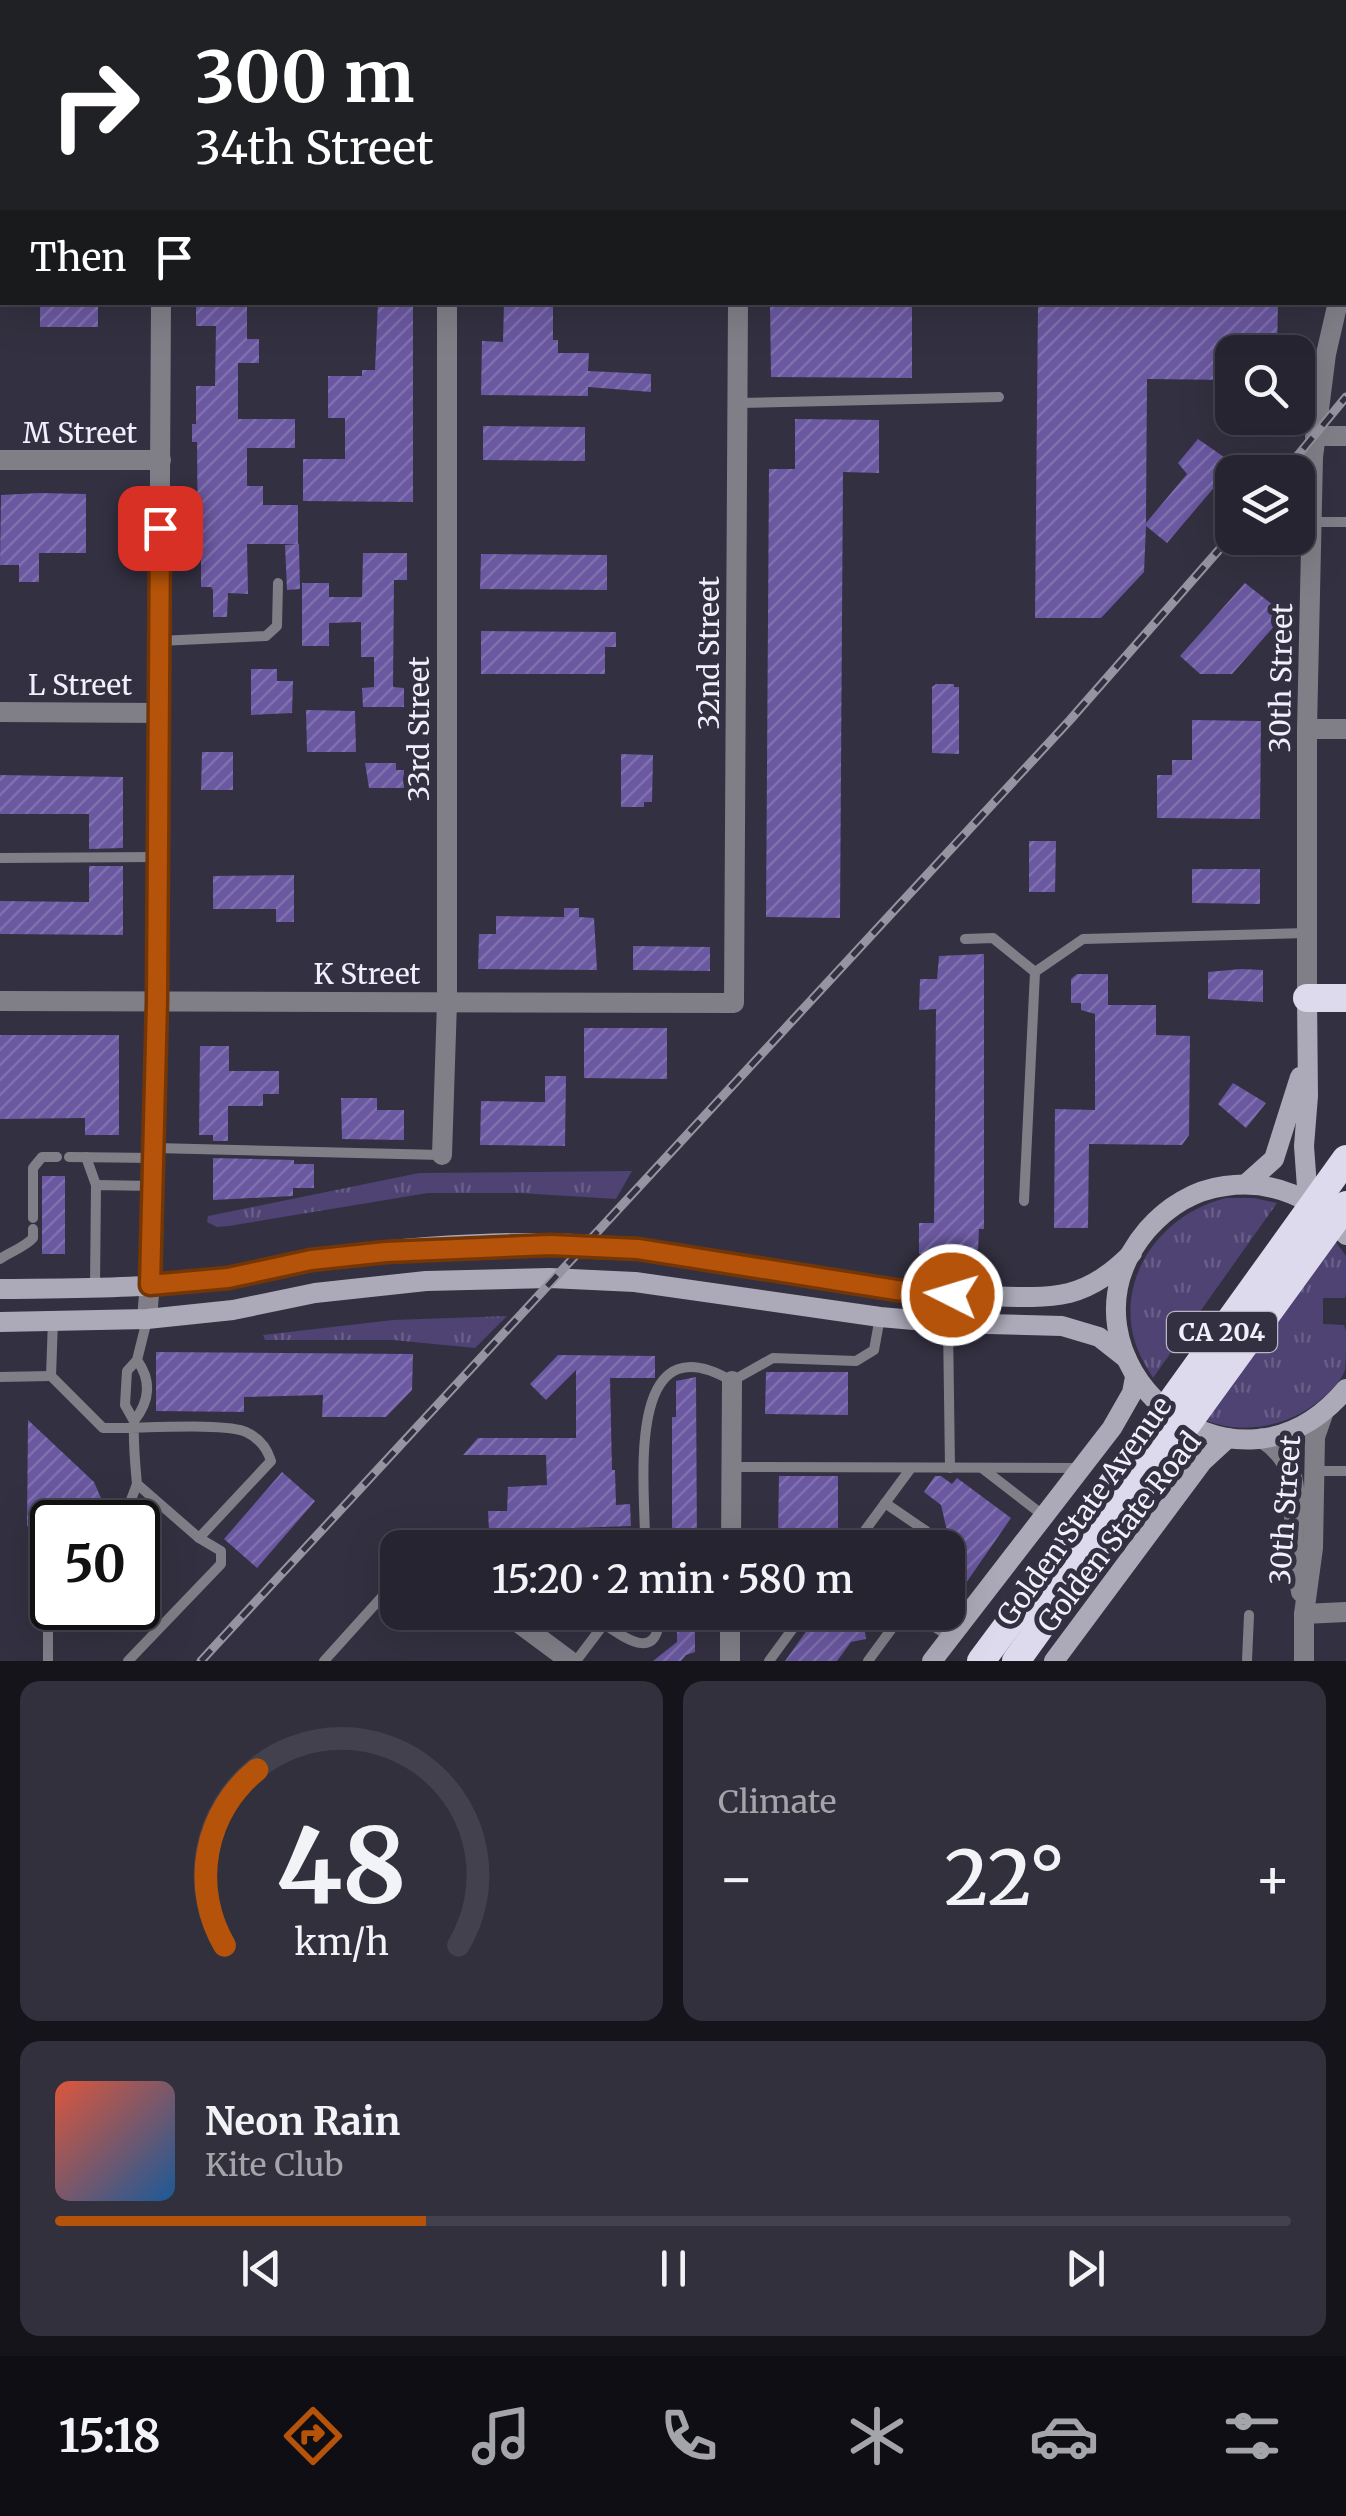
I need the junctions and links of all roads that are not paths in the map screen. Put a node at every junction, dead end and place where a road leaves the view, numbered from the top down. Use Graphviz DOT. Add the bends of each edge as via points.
graph roads {
  1 [pos="162,305"];
  2 [pos="447,305"];
  3 [pos="738,305"];
  4 [pos="1337,305"];
  5 [pos="999,397"];
  6 [pos="738,403"];
  7 [pos="1314,436"];
  8 [pos="1346,436"];
  9 [pos="1314,455"];
  10 [pos="0,460"];
  11 [pos="161,460"];
  12 [pos="1315,522"];
  13 [pos="1346,522"];
  14 [pos="1311,555"];
  15 [pos="278,583"];
  16 [pos="160,641"];
  17 [pos="0,712"];
  18 [pos="159,713"];
  19 [pos="1307,729"];
  20 [pos="1346,729"];
  21 [pos="158,857"];
  22 [pos="0,858"];
  23 [pos="1308,933"];
  24 [pos="965,938"];
  25 [pos="1035,972"];
  26 [pos="1307,998"];
  27 [pos="1346,998"];
  28 [pos="0,1001"];
  29 [pos="157,1001"];
  30 [pos="447,1002"];
  31 [pos="734,1003"];
  32 [pos="1306,1056"];
  33 [pos="155,1153"];
  34 [pos="442,1154"];
  35 [pos="86,1157"];
  36 [pos="1346,1159"];
  37 [pos="1246,1184"];
  38 [pos="96,1186"];
  39 [pos="154,1186"];
  40 [pos="1024,1201"];
  41 [pos="1308,1201"];
  42 [pos="1346,1205"];
  43 [pos="1346,1236"];
  44 [pos="1132,1252"];
  45 [pos="0,1260"];
  46 [pos="150,1285"];
  47 [pos="95,1286"];
  48 [pos="0,1289"];
  49 [pos="880,1318"];
  50 [pos="147,1319"];
  51 [pos="53,1320"];
  52 [pos="0,1322"];
  53 [pos="948,1323"];
  54 [pos="137,1360"];
  55 [pos="1131,1368"];
  56 [pos="52,1376"];
  57 [pos="0,1377"];
  58 [pos="732,1381"];
  59 [pos="1346,1388"];
  60 [pos="1324,1411"];
  61 [pos="134,1425"];
  62 [pos="1228,1438"];
  63 [pos="1262,1438"];
  64 [pos="731,1467"];
  65 [pos="910,1468"];
  66 [pos="950,1468"];
  67 [pos="981,1468"];
  68 [pos="1081,1468"];
  69 [pos="1314,1471"];
  70 [pos="1346,1471"];
  71 [pos="137,1484"];
  72 [pos="131,1500"];
  73 [pos="884,1503"];
  74 [pos="1110,1510"];
  75 [pos="1044,1516"];
  76 [pos="645,1530"];
  77 [pos="731,1530"];
  78 [pos="865,1530"];
  79 [pos="923,1530"];
  80 [pos="199,1538"];
  81 [pos="380,1600"];
  82 [pos="1346,1612"];
  83 [pos="1304,1614"];
  84 [pos="1249,1615"];
  85 [pos="48,1630"];
  86 [pos="529,1630"];
  87 [pos="599,1630"];
  88 [pos="613,1630"];
  89 [pos="659,1630"];
  90 [pos="730,1630"];
  91 [pos="791,1630"];
  92 [pos="891,1630"];
  93 [pos="938,1630"];
  94 [pos="950,1638"];
  95 [pos="48,1661"];
  96 [pos="128,1661"];
  97 [pos="324,1661"];
  98 [pos="573,1661"];
  99 [pos="730,1661"];
  100 [pos="768,1661"];
  101 [pos="868,1661"];
  102 [pos="932,1661"];
  103 [pos="981,1661"];
  104 [pos="1016,1661"];
  105 [pos="1054,1661"];
  106 [pos="1248,1661"];
  107 [pos="1304,1661"];
  1 -- 11 [label="street"];
  2 -- 30 [label="street, 33rd Street"];
  3 -- 6 [label="street, 32nd Street"];
  4 -- 7 [label="street, 30th Street"];
  5 -- 6 [label="lane"];
  6 -- 31 [label="street, 32nd Street"];
  7 -- 8 [label="street"];
  7 -- 9 [label="street, 30th Street"];
  10 -- 11 [label="street, M Street"];
  11 -- 16 [label="street"];
  12 -- 13 [label="lane"];
  14 -- 19 [label="street, 30th Street"];
  15 -- 16 [label="lane" via="277,626 266,636"];
  16 -- 18 [label="street"];
  17 -- 18 [label="street, L Street"];
  18 -- 21 [label="street"];
  19 -- 20 [label="street"];
  19 -- 23 [label="street, 30th Street"];
  21 -- 22 [label="lane"];
  21 -- 29 [label="street"];
  23 -- 25 [label="lane" via="1083,938"];
  23 -- 26 [label="street, 30th Street"];
  24 -- 25 [label="lane" via="992,938"];
  25 -- 40 [label="lane"];
  26 -- 27 [label="highway"];
  26 -- 32 [label="main road, 30th Street"];
  28 -- 29 [label="street, K Street"];
  29 -- 30 [label="street, K Street"];
  29 -- 33 [label="street"];
  30 -- 31 [label="street, K Street"];
  30 -- 34 [label="street, 33rd Street"];
  32 -- 37 [label="main road, 30th Street" via="1274,1158"];
  32 -- 41 [label="main road, 30th Street"];
  33 -- 34 [label="lane"];
  33 -- 35 [label="lane"];
  33 -- 39 [label="street"];
  35 -- 38 [label="lane"];
  35 -- 45 [label="lane" via="42,1157 33,1168 33,1238"];
  36 -- 74 [label="highway, Golden State Avenue / CA 204, bridge"];
  37 -- 41 [label="main road"];
  37 -- 44 [label="main road" via="1174,1205"];
  38 -- 39 [label="lane"];
  38 -- 47 [label="lane"];
  39 -- 46 [label="street"];
  41 -- 43 [label="main road"];
  42 -- 74 [label="highway, Golden State Avenue / CA 204, bridge"];
  44 -- 46 [label="main road" via="1085,1288 1038,1296 896,1290 638,1249 550,1245 405,1250"];
  44 -- 55 [label="main road" via="1118,1305"];
  46 -- 47 [label="main road"];
  46 -- 50 [label="street"];
  47 -- 48 [label="main road"];
  49 -- 50 [label="main road" via="635,1282 550,1278 390,1285"];
  49 -- 53 [label="main road"];
  49 -- 58 [label="lane" via="874,1350 856,1360 773,1358"];
  50 -- 51 [label="main road"];
  50 -- 54 [label="lane"];
  51 -- 52 [label="main road"];
  51 -- 56 [label="lane"];
  53 -- 55 [label="main road" via="1082,1330 1110,1344"];
  53 -- 66 [label="lane"];
  54 -- 61 [label="lane" via="127,1371 125,1405"];
  54 -- 61 [label="lane" via="147,1374 145,1407"];
  55 -- 62 [label="main road" via="1148,1396 1184,1424"];
  55 -- 68 [label="main road" via="1126,1407"];
  56 -- 57 [label="lane"];
  56 -- 61 [label="lane" via="103,1428"];
  58 -- 64 [label="street"];
  58 -- 76 [label="lane" via="710,1368 680,1366 652,1400 644,1428"];
  59 -- 60 [label="main road"];
  60 -- 63 [label="main road"];
  60 -- 69 [label="street, 30th Street"];
  61 -- 71 [label="lane"];
  61 -- 80 [label="lane" via="244,1430 268,1448 271,1461"];
  62 -- 63 [label="main road"];
  62 -- 105 [label="main road, Golden State Road" via="1202,1462"];
  63 -- 83 [label="street, 30th Street" via="1292,1470"];
  64 -- 65 [label="lane"];
  64 -- 77 [label="street"];
  65 -- 66 [label="lane"];
  65 -- 73 [label="lane"];
  66 -- 67 [label="lane"];
  67 -- 68 [label="lane"];
  67 -- 75 [label="lane"];
  68 -- 75 [label="main road"];
  69 -- 70 [label="lane"];
  69 -- 83 [label="street, 30th Street"];
  71 -- 72 [label="lane"];
  71 -- 80 [label="lane"];
  73 -- 78 [label="lane"];
  73 -- 79 [label="lane"];
  74 -- 103 [label="highway, Golden State Avenue / CA 204"];
  74 -- 104 [label="highway, Golden State Avenue / CA 204"];
  75 -- 94 [label="main road"];
  80 -- 96 [label="lane" via="220,1551 220,1564"];
  81 -- 97 [label="lane"];
  82 -- 83 [label="street"];
  83 -- 107 [label="street, 30th Street"];
  84 -- 106 [label="lane"];
  85 -- 95 [label="lane"];
  86 -- 98 [label="street"];
  87 -- 98 [label="lane"];
  88 -- 89 [label="lane" via="645,1645"];
  90 -- 99 [label="street"];
  91 -- 100 [label="lane"];
  92 -- 101 [label="lane"];
  93 -- 94 [label="lane"];
  94 -- 102 [label="main road"];
}
